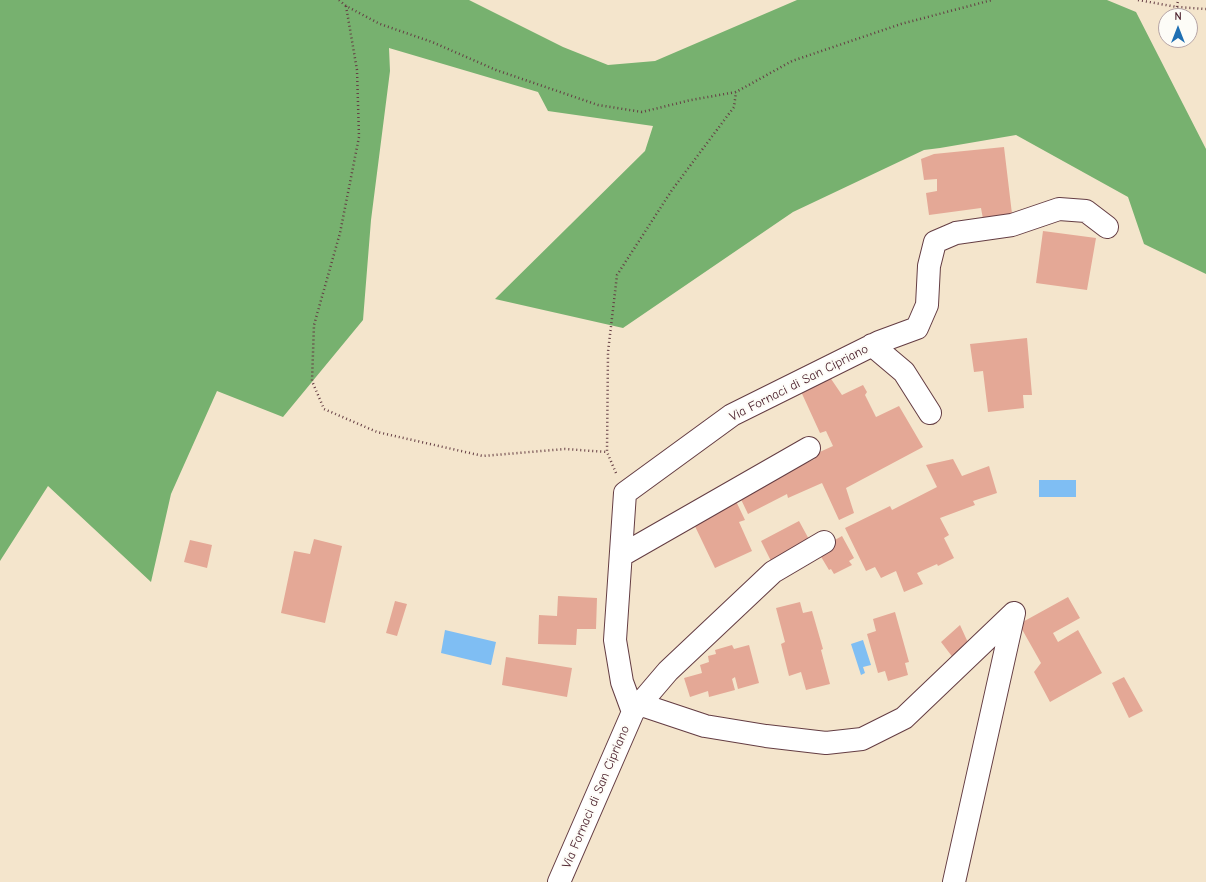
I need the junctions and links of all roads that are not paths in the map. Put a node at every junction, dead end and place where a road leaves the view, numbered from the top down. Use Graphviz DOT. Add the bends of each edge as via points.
graph roads {
  1 [pos="1107,227"];
  2 [pos="872,345"];
  3 [pos="930,413"];
  4 [pos="809,448"];
  5 [pos="824,542"];
  6 [pos="622,555"];
  7 [pos="636,708"];
  8 [pos="559,882"];
  9 [pos="954,882"];
  1 -- 2 [label="street" via="1086,211 1059,209 1012,225 956,233 935,242 929,266 927,305 918,328"];
  2 -- 3 [label="street, Via Fornaci di San Cipriano" via="904,372"];
  2 -- 6 [label="street, Via Fornaci di San Cipriano" via="732,415 625,493"];
  4 -- 6 [label="street"];
  5 -- 7 [label="street, Via Fornaci di San Cipriano" via="773,572 668,671"];
  6 -- 7 [label="street, Via Fornaci di San Cipriano" via="615,640 622,682"];
  7 -- 8 [label="street, Via Fornaci di San Cipriano"];
  7 -- 9 [label="street" via="704,726 759,735 826,743 862,739 904,718 1014,613"];
}
